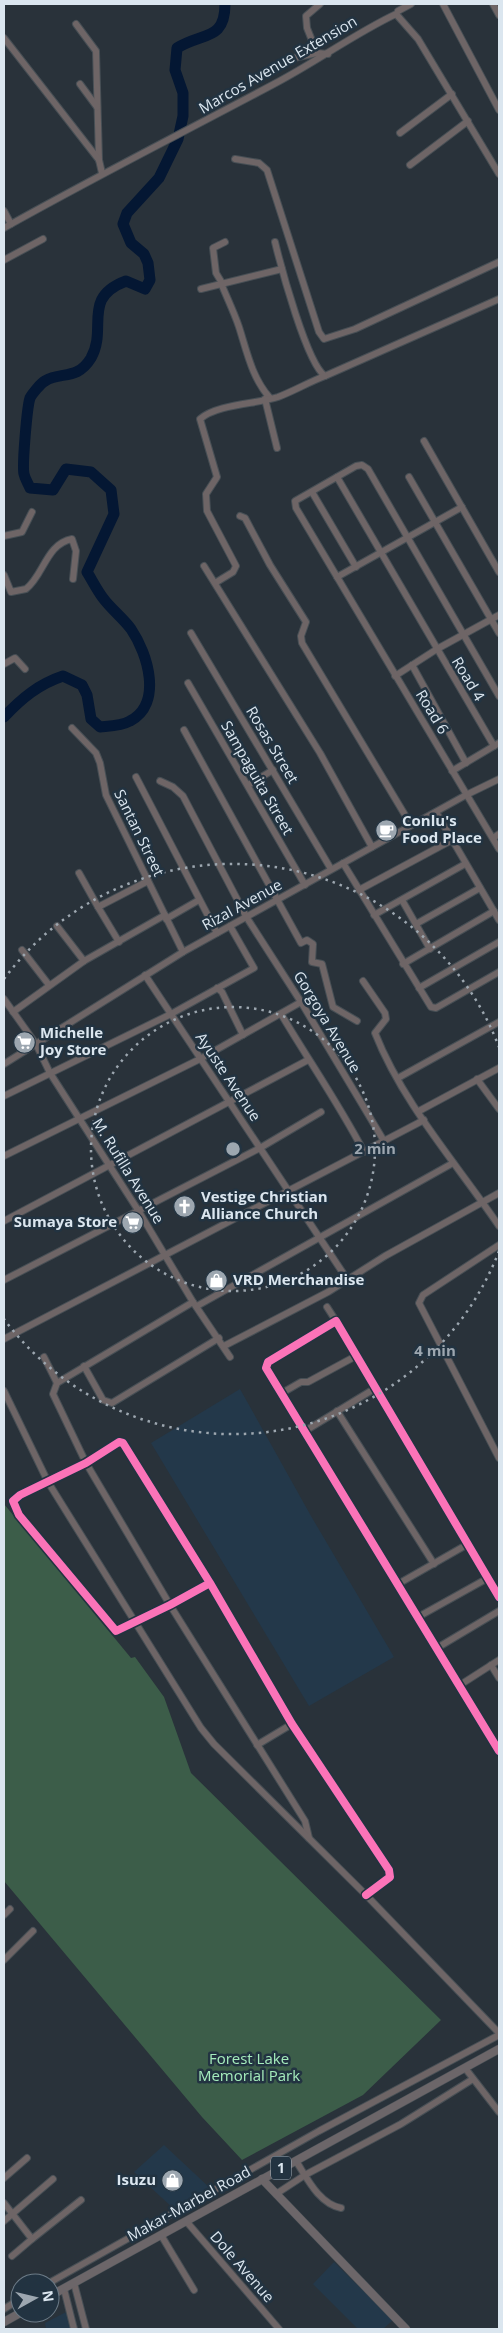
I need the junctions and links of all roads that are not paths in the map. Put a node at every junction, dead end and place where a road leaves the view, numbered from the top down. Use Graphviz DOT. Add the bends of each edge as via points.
graph roads {
  1 [pos="320,4"];
  2 [pos="394,4"];
  3 [pos="411,4"];
  4 [pos="443,4"];
  5 [pos="493,4"];
  6 [pos="397,13"];
  7 [pos="499,15"];
  8 [pos="76,24"];
  9 [pos="4,38"];
  10 [pos="317,52"];
  11 [pos="328,54"];
  12 [pos="288,59"];
  13 [pos="80,84"];
  14 [pos="452,94"];
  15 [pos="97,108"];
  16 [pos="499,110"];
  17 [pos="468,121"];
  18 [pos="400,133"];
  19 [pos="235,159"];
  20 [pos="99,160"];
  21 [pos="410,165"];
  22 [pos="102,173"];
  23 [pos="499,174"];
  24 [pos="4,211"];
  25 [pos="11,224"];
  26 [pos="4,228"];
  27 [pos="43,238"];
  28 [pos="225,242"];
  29 [pos="275,242"];
  30 [pos="4,260"];
  31 [pos="499,262"];
  32 [pos="282,269"];
  33 [pos="221,283"];
  34 [pos="202,289"];
  35 [pos="499,299"];
  36 [pos="325,376"];
  37 [pos="267,399"];
  38 [pos="424,441"];
  39 [pos="277,448"];
  40 [pos="337,477"];
  41 [pos="408,477"];
  42 [pos="312,492"];
  43 [pos="462,507"];
  44 [pos="32,512"];
  45 [pos="240,516"];
  46 [pos="434,523"];
  47 [pos="4,536"];
  48 [pos="408,538"];
  49 [pos="380,554"];
  50 [pos="204,566"];
  51 [pos="356,567"];
  52 [pos="499,572"];
  53 [pos="4,575"];
  54 [pos="337,577"];
  55 [pos="73,579"];
  56 [pos="215,583"];
  57 [pos="499,615"];
  58 [pos="491,619"];
  59 [pos="191,633"];
  60 [pos="499,633"];
  61 [pos="464,634"];
  62 [pos="437,649"];
  63 [pos="4,664"];
  64 [pos="412,665"];
  65 [pos="24,669"];
  66 [pos="395,676"];
  67 [pos="188,683"];
  68 [pos="499,696"];
  69 [pos="72,728"];
  70 [pos="184,730"];
  71 [pos="496,745"];
  72 [pos="466,762"];
  73 [pos="273,770"];
  74 [pos="452,771"];
  75 [pos="136,777"];
  76 [pos="499,779"];
  77 [pos="160,781"];
  78 [pos="248,785"];
  79 [pos="466,795"];
  80 [pos="436,812"];
  81 [pos="411,825"];
  82 [pos="499,834"];
  83 [pos="493,838"];
  84 [pos="452,840"];
  85 [pos="372,847"];
  86 [pos="499,849"];
  87 [pos="344,862"];
  88 [pos="465,864"];
  89 [pos="331,869"];
  90 [pos="79,873"];
  91 [pos="148,882"];
  92 [pos="305,885"];
  93 [pos="480,888"];
  94 [pos="359,890"];
  95 [pos="199,900"];
  96 [pos="402,900"];
  97 [pos="278,901"];
  98 [pos="98,907"];
  99 [pos="494,911"];
  100 [pos="374,915"];
  101 [pos="165,917"];
  102 [pos="247,918"];
  103 [pos="499,920"];
  104 [pos="416,924"];
  105 [pos="58,926"];
  106 [pos="230,926"];
  107 [pos="218,933"];
  108 [pos="119,942"];
  109 [pos="499,942"];
  110 [pos="430,949"];
  111 [pos="22,950"];
  112 [pos="183,952"];
  113 [pos="84,961"];
  114 [pos="403,964"];
  115 [pos="499,972"];
  116 [pos="145,975"];
  117 [pos="363,981"];
  118 [pos="49,986"];
  119 [pos="217,988"];
  120 [pos="419,988"];
  121 [pos="4,999"];
  122 [pos="301,1002"];
  123 [pos="13,1012"];
  124 [pos="171,1014"];
  125 [pos="281,1014"];
  126 [pos="357,1021"];
  127 [pos="499,1022"];
  128 [pos="243,1035"];
  129 [pos="36,1044"];
  130 [pos="200,1059"];
  131 [pos="308,1060"];
  132 [pos="4,1064"];
  133 [pos="499,1068"];
  134 [pos="50,1073"];
  135 [pos="398,1078"];
  136 [pos="477,1079"];
  137 [pos="4,1096"];
  138 [pos="230,1103"];
  139 [pos="499,1109"];
  140 [pos="419,1111"];
  141 [pos="321,1112"];
  142 [pos="80,1117"];
  143 [pos="424,1120"];
  144 [pos="384,1141"];
  145 [pos="260,1148"];
  146 [pos="364,1152"];
  147 [pos="4,1156"];
  148 [pos="453,1163"];
  149 [pos="109,1166"];
  150 [pos="290,1192"];
  151 [pos="499,1193"];
  152 [pos="482,1203"];
  153 [pos="138,1210"];
  154 [pos="4,1221"];
  155 [pos="499,1226"];
  156 [pos="320,1238"];
  157 [pos="499,1245"];
  158 [pos="166,1256"];
  159 [pos="347,1279"];
  160 [pos="4,1280"];
  161 [pos="195,1304"];
  162 [pos="327,1307"];
  163 [pos="336,1322"];
  164 [pos="218,1338"];
  165 [pos="4,1339"];
  166 [pos="224,1346"];
  167 [pos="356,1356"];
  168 [pos="44,1357"];
  169 [pos="230,1357"];
  170 [pos="84,1366"];
  171 [pos="57,1383"];
  172 [pos="374,1389"];
  173 [pos="4,1391"];
  174 [pos="282,1394"];
  175 [pos="6,1402"];
  176 [pos="338,1411"];
  177 [pos="305,1431"];
  178 [pos="499,1458"];
  179 [pos="86,1464"];
  180 [pos="48,1482"];
  181 [pos="468,1544"];
  182 [pos="434,1564"];
  183 [pos="488,1578"];
  184 [pos="210,1583"];
  185 [pos="398,1584"];
  186 [pos="499,1597"];
  187 [pos="170,1605"];
  188 [pos="499,1611"];
  189 [pos="418,1617"];
  190 [pos="135,1623"];
  191 [pos="437,1648"];
  192 [pos="499,1660"];
  193 [pos="491,1665"];
  194 [pos="499,1678"];
  195 [pos="460,1684"];
  196 [pos="292,1724"];
  197 [pos="257,1744"];
  198 [pos="499,1751"];
  199 [pos="309,1838"];
  200 [pos="366,1895"];
  201 [pos="10,1909"];
  202 [pos="4,1915"];
  203 [pos="32,1931"];
  204 [pos="4,1960"];
  205 [pos="499,2034"];
  206 [pos="499,2049"];
  207 [pos="465,2068"];
  208 [pos="474,2079"];
  209 [pos="499,2112"];
  210 [pos="27,2158"];
  211 [pos="296,2160"];
  212 [pos="304,2175"];
  213 [pos="4,2178"];
  214 [pos="52,2179"];
  215 [pos="262,2179"];
  216 [pos="276,2194"];
  217 [pos="81,2200"];
  218 [pos="4,2202"];
  219 [pos="341,2208"];
  220 [pos="12,2214"];
  221 [pos="4,2221"];
  222 [pos="186,2221"];
  223 [pos="161,2235"];
  224 [pos="32,2240"];
  225 [pos="12,2256"];
  226 [pos="60,2277"];
  227 [pos="74,2283"];
  228 [pos="64,2289"];
  229 [pos="194,2290"];
  230 [pos="60,2291"];
  231 [pos="74,2329"];
  232 [pos="86,2329"];
  233 [pos="280,2329"];
  234 [pos="406,2329"];
  1 -- 10 [label="street" via="305,19"];
  2 -- 6 [label="street"];
  3 -- 6 [label="street, Marcos Avenue Extension"];
  4 -- 16 [label="street"];
  5 -- 7 [label="street"];
  6 -- 11 [label="street, Marcos Avenue Extension" via="360,32"];
  6 -- 14 [label="street" via="418,38"];
  8 -- 15 [label="street" via="96,51"];
  9 -- 20 [label="street"];
  10 -- 11 [label="street"];
  10 -- 12 [label="street"];
  11 -- 22 [label="street, Marcos Avenue Extension"];
  13 -- 15 [label="street"];
  14 -- 17 [label="street"];
  14 -- 18 [label="street"];
  15 -- 20 [label="street"];
  17 -- 21 [label="street"];
  17 -- 23 [label="street"];
  19 -- 31 [label="street" via="259,163 267,170 319,332 324,339 363,325"];
  20 -- 22 [label="street"];
  22 -- 25 [label="street, Marcos Avenue Extension"];
  24 -- 25 [label="street"];
  25 -- 26 [label="street, Marcos Avenue Extension"];
  27 -- 30 [label="street"];
  28 -- 33 [label="street" via="213,248 216,276"];
  29 -- 32 [label="street"];
  32 -- 33 [label="street"];
  32 -- 36 [label="street" via="313,361"];
  33 -- 34 [label="street"];
  33 -- 37 [label="street" via="252,371"];
  35 -- 36 [label="street"];
  36 -- 37 [label="street"];
  37 -- 39 [label="street"];
  37 -- 56 [label="street" via="207,414 200,419 217,477 206,494 207,510 236,566 233,572"];
  38 -- 43 [label="street"];
  40 -- 42 [label="street"];
  40 -- 48 [label="street" via="359,465 368,469"];
  40 -- 49 [label="street, Road 4"];
  41 -- 46 [label="street"];
  42 -- 51 [label="street"];
  42 -- 54 [label="street, Road 6" via="295,500 294,505"];
  43 -- 46 [label="street"];
  43 -- 52 [label="street"];
  44 -- 47 [label="street" via="22,532"];
  45 -- 81 [label="street" via="245,518 306,622 302,643"];
  46 -- 48 [label="street"];
  46 -- 58 [label="street"];
  48 -- 49 [label="street"];
  48 -- 61 [label="street"];
  49 -- 51 [label="street"];
  49 -- 62 [label="street, Road 4"];
  50 -- 56 [label="street"];
  51 -- 54 [label="street"];
  53 -- 55 [label="street" via="11,592 26,589 53,549 72,539 76,551"];
  54 -- 66 [label="street, Road 6"];
  56 -- 85 [label="street" via="320,753"];
  57 -- 58 [label="street"];
  58 -- 60 [label="street"];
  58 -- 61 [label="street"];
  59 -- 73 [label="street, Rosas Street"];
  61 -- 62 [label="street"];
  61 -- 68 [label="street"];
  62 -- 64 [label="street"];
  62 -- 71 [label="street, Road 4"];
  63 -- 65 [label="street" via="15,658"];
  64 -- 66 [label="street"];
  64 -- 72 [label="street"];
  66 -- 74 [label="street, Road 6"];
  67 -- 78 [label="street, Sampaguita Street"];
  69 -- 91 [label="street, Santan Street" via="96,753 106,796"];
  70 -- 97 [label="street"];
  71 -- 72 [label="street"];
  72 -- 74 [label="street"];
  73 -- 78 [label="street"];
  73 -- 89 [label="street, Rosas Street"];
  74 -- 79 [label="street, Road 6"];
  75 -- 95 [label="street"];
  76 -- 79 [label="street, Rizal Avenue"];
  77 -- 102 [label="street, Gorgoya Avenue" via="183,796"];
  78 -- 92 [label="street, Sampaguita Street"];
  79 -- 80 [label="street, Rizal Avenue"];
  79 -- 83 [label="street, Road 6"];
  80 -- 81 [label="street, Rizal Avenue"];
  80 -- 84 [label="street"];
  81 -- 85 [label="street, Rizal Avenue"];
  82 -- 83 [label="street"];
  83 -- 86 [label="street, Road 6"];
  84 -- 88 [label="street"];
  84 -- 94 [label="street"];
  85 -- 87 [label="street, Rizal Avenue"];
  87 -- 89 [label="street, Rizal Avenue"];
  87 -- 94 [label="street"];
  88 -- 93 [label="street"];
  88 -- 96 [label="street"];
  89 -- 92 [label="street, Rizal Avenue"];
  90 -- 98 [label="street"];
  91 -- 98 [label="street"];
  91 -- 101 [label="street, Santan Street"];
  92 -- 97 [label="street, Rizal Avenue"];
  93 -- 99 [label="street"];
  93 -- 104 [label="street"];
  94 -- 100 [label="street"];
  95 -- 101 [label="street"];
  95 -- 107 [label="street"];
  96 -- 100 [label="street"];
  96 -- 104 [label="street"];
  97 -- 102 [label="street, Rizal Avenue"];
  97 -- 126 [label="street" via="301,943 307,940 313,944 312,962 322,964 333,1007"];
  98 -- 108 [label="street"];
  99 -- 103 [label="street"];
  99 -- 110 [label="street"];
  100 -- 114 [label="street"];
  101 -- 108 [label="street"];
  101 -- 112 [label="street, Santan Street"];
  102 -- 106 [label="street, Rizal Avenue"];
  102 -- 122 [label="street, Gorgoya Avenue"];
  104 -- 110 [label="street"];
  105 -- 113 [label="street"];
  106 -- 107 [label="street, Rizal Avenue"];
  106 -- 119 [label="street" via="254,968"];
  107 -- 112 [label="street, Rizal Avenue"];
  108 -- 113 [label="street"];
  109 -- 120 [label="street"];
  110 -- 114 [label="street"];
  111 -- 118 [label="street"];
  112 -- 116 [label="street, Rizal Avenue"];
  113 -- 118 [label="street"];
  114 -- 120 [label="street"];
  115 -- 120 [label="street" via="434,1008"];
  116 -- 124 [label="street, Ayuste Avenue"];
  116 -- 129 [label="street, Rizal Avenue"];
  117 -- 135 [label="street" via="386,1013 386,1019 375,1033"];
  118 -- 123 [label="street"];
  119 -- 124 [label="street"];
  119 -- 128 [label="street"];
  121 -- 123 [label="street, M. Rufilla Avenue"];
  122 -- 125 [label="street"];
  122 -- 144 [label="street, Gorgoya Avenue"];
  123 -- 129 [label="street, M. Rufilla Avenue"];
  124 -- 130 [label="street, Ayuste Avenue"];
  124 -- 134 [label="street"];
  125 -- 128 [label="street"];
  125 -- 131 [label="street"];
  127 -- 135 [label="street"];
  128 -- 130 [label="street"];
  129 -- 132 [label="street, Rizal Avenue"];
  129 -- 134 [label="street, M. Rufilla Avenue"];
  130 -- 138 [label="street, Ayuste Avenue"];
  130 -- 142 [label="street"];
  131 -- 138 [label="street"];
  131 -- 146 [label="street" via="338,1103"];
  133 -- 136 [label="street"];
  134 -- 137 [label="street"];
  134 -- 142 [label="street, M. Rufilla Avenue"];
  135 -- 140 [label="street"];
  136 -- 139 [label="street"];
  136 -- 140 [label="street"];
  138 -- 145 [label="street, Ayuste Avenue"];
  138 -- 149 [label="street"];
  140 -- 143 [label="street"];
  141 -- 145 [label="street"];
  142 -- 147 [label="street"];
  142 -- 149 [label="street, M. Rufilla Avenue"];
  143 -- 144 [label="street"];
  143 -- 148 [label="street"];
  144 -- 146 [label="street"];
  145 -- 150 [label="street, Ayuste Avenue"];
  145 -- 153 [label="street"];
  146 -- 150 [label="street"];
  148 -- 152 [label="street"];
  148 -- 156 [label="street"];
  149 -- 153 [label="street, M. Rufilla Avenue"];
  149 -- 154 [label="street"];
  150 -- 156 [label="street, Ayuste Avenue"];
  150 -- 158 [label="street"];
  151 -- 152 [label="street"];
  152 -- 155 [label="street"];
  152 -- 159 [label="street"];
  153 -- 158 [label="street, M. Rufilla Avenue"];
  153 -- 160 [label="street"];
  156 -- 159 [label="street, Ayuste Avenue"];
  156 -- 161 [label="street"];
  157 -- 178 [label="street" via="423,1295 419,1303"];
  158 -- 161 [label="street, M. Rufilla Avenue"];
  158 -- 165 [label="street"];
  159 -- 166 [label="street"];
  161 -- 164 [label="street, M. Rufilla Avenue"];
  161 -- 170 [label="street"];
  162 -- 163 [label="street"];
  163 -- 167 [label="street"];
  163 -- 174 [label="street" via="266,1364"];
  164 -- 166 [label="street, M. Rufilla Avenue"];
  164 -- 170 [label="street" via="112,1403 103,1400"];
  166 -- 169 [label="street, M. Rufilla Avenue"];
  167 -- 172 [label="street"];
  167 -- 174 [label="street"];
  168 -- 171 [label="street"];
  170 -- 171 [label="street"];
  171 -- 179 [label="street" via="53,1394"];
  172 -- 176 [label="street"];
  172 -- 181 [label="street"];
  173 -- 175 [label="street"];
  174 -- 177 [label="street"];
  175 -- 180 [label="street"];
  176 -- 177 [label="street"];
  176 -- 182 [label="street"];
  177 -- 185 [label="street"];
  179 -- 180 [label="street"];
  179 -- 184 [label="street" via="119,1442 123,1443"];
  179 -- 187 [label="street"];
  180 -- 190 [label="street"];
  180 -- 190 [label="street" via="14,1499 12,1504 16,1512 114,1630"];
  181 -- 182 [label="street"];
  181 -- 183 [label="street"];
  182 -- 185 [label="street"];
  183 -- 186 [label="street"];
  183 -- 189 [label="street"];
  184 -- 187 [label="street"];
  184 -- 196 [label="street"];
  185 -- 189 [label="street"];
  187 -- 190 [label="street"];
  187 -- 197 [label="street"];
  188 -- 191 [label="street"];
  189 -- 191 [label="street"];
  190 -- 199 [label="street" via="200,1728"];
  191 -- 195 [label="street"];
  192 -- 193 [label="street"];
  193 -- 194 [label="street"];
  193 -- 195 [label="street"];
  195 -- 198 [label="street"];
  196 -- 197 [label="street"];
  196 -- 200 [label="street" via="390,1873 386,1881"];
  197 -- 199 [label="street" via="305,1821"];
  199 -- 200 [label="street"];
  200 -- 205 [label="street"];
  201 -- 202 [label="street"];
  203 -- 204 [label="street"];
  205 -- 226 [label="street"];
  206 -- 207 [label="main road, Makar-Marbel Road / 1"];
  207 -- 208 [label="street"];
  207 -- 211 [label="main road, Makar-Marbel Road / 1"];
  208 -- 209 [label="street"];
  208 -- 212 [label="street" via="401,2124"];
  210 -- 213 [label="street"];
  211 -- 212 [label="street"];
  211 -- 215 [label="main road, Makar-Marbel Road / 1"];
  212 -- 216 [label="street"];
  212 -- 219 [label="street" via="327,2202"];
  214 -- 220 [label="street"];
  215 -- 216 [label="main road"];
  215 -- 222 [label="main road, Makar-Marbel Road / 1"];
  216 -- 234 [label="main road"];
  217 -- 224 [label="street"];
  218 -- 220 [label="street"];
  220 -- 221 [label="street"];
  220 -- 224 [label="street"];
  222 -- 223 [label="main road, Makar-Marbel Road / 1"];
  222 -- 233 [label="street, Dole Avenue"];
  223 -- 227 [label="main road, Makar-Marbel Road / 1"];
  223 -- 229 [label="street"];
  224 -- 225 [label="street"];
  227 -- 228 [label="main road, Makar-Marbel Road / 1"];
  227 -- 232 [label="street"];
  228 -- 230 [label="main road, Makar-Marbel Road / 1"];
  228 -- 231 [label="street"];
}
